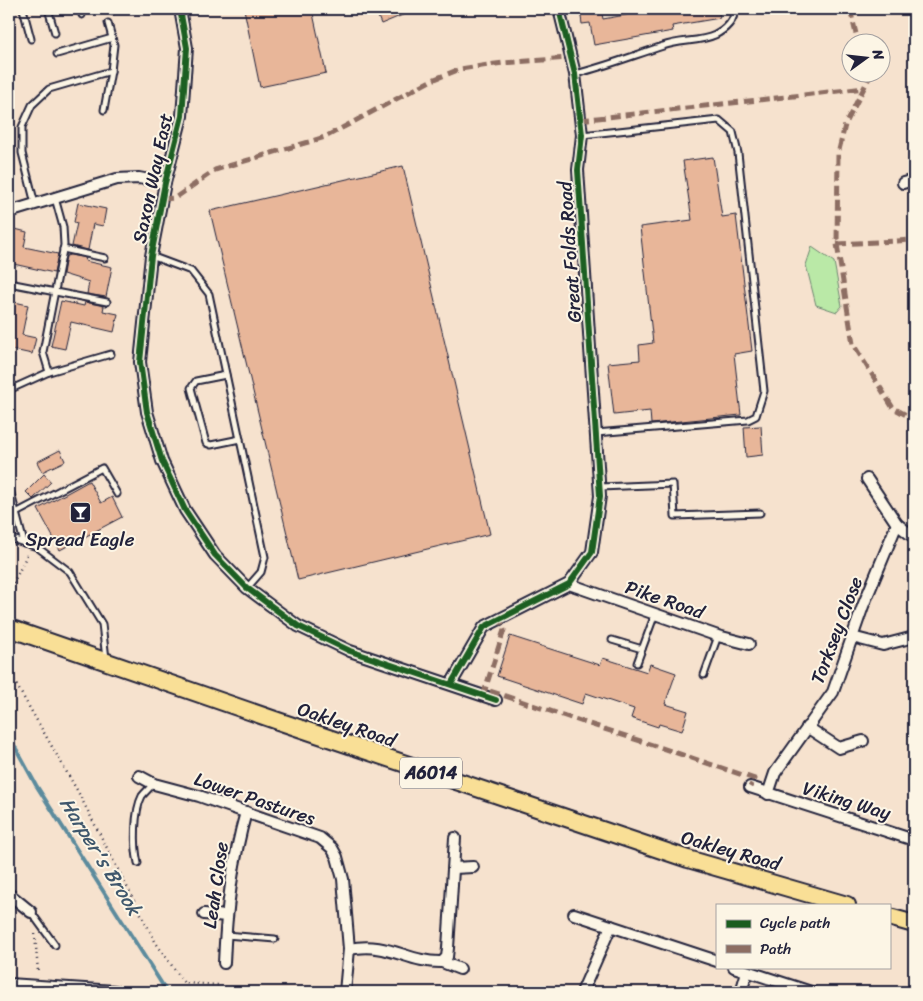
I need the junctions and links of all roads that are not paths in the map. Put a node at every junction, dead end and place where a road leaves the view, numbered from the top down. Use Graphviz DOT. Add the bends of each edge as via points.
graph roads {
  1 [pos="23,9"];
  2 [pos="48,9"];
  3 [pos="80,9"];
  4 [pos="180,9"];
  5 [pos="559,9"];
  6 [pos="734,9"];
  7 [pos="82,15"];
  8 [pos="108,23"];
  9 [pos="55,33"];
  10 [pos="112,38"];
  11 [pos="31,39"];
  12 [pos="57,54"];
  13 [pos="110,71"];
  14 [pos="575,74"];
  15 [pos="104,110"];
  16 [pos="582,135"];
  17 [pos="914,180"];
  18 [pos="165,183"];
  19 [pos="903,183"];
  20 [pos="54,198"];
  21 [pos="35,204"];
  22 [pos="9,212"];
  23 [pos="63,249"];
  24 [pos="151,256"];
  25 [pos="105,258"];
  26 [pos="9,283"];
  27 [pos="54,293"];
  28 [pos="107,302"];
  29 [pos="111,354"];
  30 [pos="49,372"];
  31 [pos="226,375"];
  32 [pos="9,389"];
  33 [pos="596,433"];
  34 [pos="240,439"];
  35 [pos="867,479"];
  36 [pos="9,486"];
  37 [pos="600,492"];
  38 [pos="117,494"];
  39 [pos="16,513"];
  40 [pos="760,514"];
  41 [pos="896,524"];
  42 [pos="914,534"];
  43 [pos="9,538"];
  44 [pos="24,543"];
  45 [pos="569,584"];
  46 [pos="247,588"];
  47 [pos="655,614"];
  48 [pos="13,629"];
  49 [pos="718,636"];
  50 [pos="852,637"];
  51 [pos="914,637"];
  52 [pos="612,640"];
  53 [pos="749,644"];
  54 [pos="642,649"];
  55 [pos="106,662"];
  56 [pos="637,663"];
  57 [pos="704,675"];
  58 [pos="450,684"];
  59 [pos="496,700"];
  60 [pos="807,727"];
  61 [pos="863,741"];
  62 [pos="139,776"];
  63 [pos="154,784"];
  64 [pos="750,787"];
  65 [pos="768,794"];
  66 [pos="246,812"];
  67 [pos="455,838"];
  68 [pos="914,840"];
  69 [pos="138,863"];
  70 [pos="473,867"];
  71 [pos="454,868"];
  72 [pos="9,894"];
  73 [pos="844,904"];
  74 [pos="31,912"];
  75 [pos="204,914"];
  76 [pos="574,914"];
  77 [pos="227,916"];
  78 [pos="890,917"];
  79 [pos="914,924"];
  80 [pos="611,926"];
  81 [pos="226,935"];
  82 [pos="275,940"];
  83 [pos="56,944"];
  84 [pos="349,949"];
  85 [pos="716,961"];
  86 [pos="442,962"];
  87 [pos="224,963"];
  88 [pos="737,968"];
  89 [pos="460,969"];
  90 [pos="747,972"];
  91 [pos="9,985"];
  92 [pos="24,989"];
  93 [pos="115,992"];
  94 [pos="346,992"];
  95 [pos="582,992"];
  96 [pos="742,992"];
  97 [pos="811,992"];
  1 -- 11 [label="lane"];
  2 -- 9 [label="lane"];
  3 -- 7 [label="lane"];
  4 -- 18 [label="street, Saxon Way East" via="187,48 182,116"];
  5 -- 14 [label="street, Great Folds Road"];
  6 -- 14 [label="lane" via="735,14 728,26 714,36 664,45 618,63"];
  8 -- 10 [label="lane"];
  10 -- 12 [label="lane"];
  10 -- 13 [label="lane"];
  13 -- 15 [label="lane"];
  13 -- 21 [label="lane" via="49,89 32,104 22,127 22,153"];
  14 -- 16 [label="street, Great Folds Road"];
  16 -- 33 [label="street, Great Folds Road" via="578,170"];
  16 -- 33 [label="lane" via="720,120 733,132 738,152 764,391 756,416 748,420"];
  17 -- 19 [label="street"];
  18 -- 20 [label="street" via="139,178 117,179"];
  18 -- 24 [label="street, Saxon Way East"];
  20 -- 21 [label="street"];
  20 -- 23 [label="lane" via="63,227"];
  21 -- 22 [label="street"];
  23 -- 25 [label="lane"];
  23 -- 27 [label="lane"];
  24 -- 31 [label="lane" via="191,271 209,294"];
  24 -- 46 [label="street, Saxon Way East" via="140,362 147,412 162,461 185,510 215,555"];
  26 -- 27 [label="lane"];
  27 -- 28 [label="lane"];
  27 -- 30 [label="lane" via="43,352"];
  29 -- 30 [label="lane"];
  30 -- 32 [label="lane"];
  31 -- 34 [label="lane"];
  31 -- 34 [label="lane" via="196,381 191,388 206,443 211,445"];
  33 -- 37 [label="street, Great Folds Road"];
  34 -- 46 [label="lane" via="265,557 261,572"];
  35 -- 41 [label="street"];
  36 -- 39 [label="lane"];
  37 -- 40 [label="lane" via="673,484 675,516"];
  37 -- 45 [label="street, Great Folds Road" via="592,552"];
  38 -- 39 [label="lane" via="102,468"];
  39 -- 44 [label="lane"];
  41 -- 42 [label="street"];
  41 -- 50 [label="street, Torksey Close"];
  43 -- 44 [label="lane"];
  44 -- 55 [label="lane" via="70,572 102,624"];
  45 -- 47 [label="street, Pike Road"];
  45 -- 58 [label="street" via="484,627"];
  46 -- 58 [label="street, Saxon Way East" via="298,626 350,651"];
  47 -- 49 [label="street, Pike Road"];
  47 -- 54 [label="lane"];
  48 -- 55 [label="main road, Oakley Road / A6014"];
  49 -- 53 [label="street, Pike Road"];
  49 -- 57 [label="lane"];
  50 -- 51 [label="street" via="883,645"];
  50 -- 60 [label="street, Torksey Close" via="832,692"];
  52 -- 54 [label="lane"];
  54 -- 56 [label="lane"];
  55 -- 73 [label="main road, Oakley Road / A6014" via="688,859"];
  58 -- 59 [label="street, Saxon Way East"];
  60 -- 61 [label="street" via="839,748"];
  60 -- 65 [label="street, Torksey Close" via="775,773"];
  62 -- 63 [label="street, Lower Pastures"];
  63 -- 66 [label="street, Lower Pastures"];
  63 -- 69 [label="lane" via="142,796 138,817"];
  64 -- 65 [label="street, Viking Way"];
  65 -- 68 [label="street, Viking Way"];
  66 -- 77 [label="street, Leah Close" via="238,840"];
  66 -- 84 [label="street, Lower Pastures" via="320,838 332,848 343,879"];
  67 -- 71 [label="street"];
  70 -- 71 [label="street"];
  71 -- 86 [label="street" via="447,957"];
  72 -- 74 [label="street"];
  74 -- 83 [label="lane"];
  75 -- 77 [label="street"];
  76 -- 80 [label="street"];
  77 -- 81 [label="street, Leah Close"];
  78 -- 79 [label="main road"];
  80 -- 85 [label="street"];
  80 -- 95 [label="street"];
  81 -- 82 [label="lane"];
  81 -- 87 [label="street, Leah Close"];
  84 -- 86 [label="street" via="382,947"];
  84 -- 94 [label="street, Lower Pastures"];
  86 -- 89 [label="street"];
  88 -- 90 [label="street"];
  90 -- 96 [label="street"];
  90 -- 97 [label="street"];
  91 -- 92 [label="street"];
  92 -- 93 [label="street"];
}
